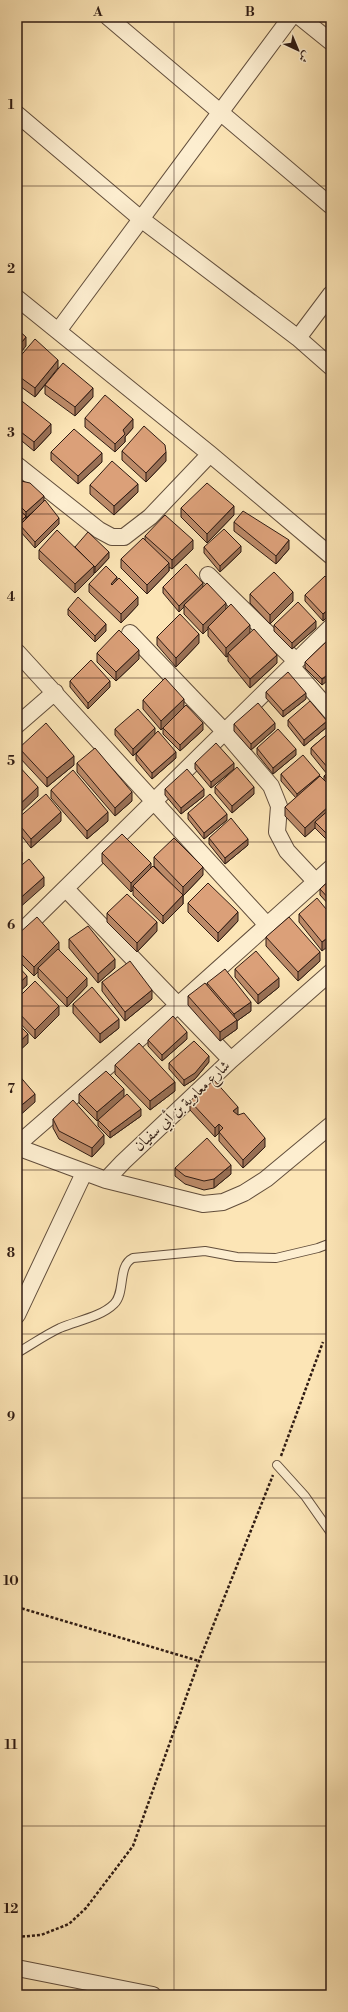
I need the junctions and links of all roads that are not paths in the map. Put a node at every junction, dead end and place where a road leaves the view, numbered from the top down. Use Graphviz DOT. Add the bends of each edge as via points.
graph roads {
  1 [pos="108,17"];
  2 [pos="290,17"];
  3 [pos="300,17"];
  4 [pos="331,42"];
  5 [pos="220,112"];
  6 [pos="17,114"];
  7 [pos="331,206"];
  8 [pos="141,219"];
  9 [pos="331,294"];
  10 [pos="17,298"];
  11 [pos="58,331"];
  12 [pos="298,338"];
  13 [pos="331,367"];
  14 [pos="210,454"];
  15 [pos="20,472"];
  16 [pos="331,556"];
  17 [pos="208,575"];
  18 [pos="331,627"];
  19 [pos="130,633"];
  20 [pos="17,652"];
  21 [pos="293,664"];
  22 [pos="55,692"];
  23 [pos="331,712"];
  24 [pos="17,726"];
  25 [pos="224,731"];
  26 [pos="155,801"];
  27 [pos="331,868"];
  28 [pos="316,882"];
  29 [pos="66,889"];
  30 [pos="267,924"];
  31 [pos="17,936"];
  32 [pos="331,972"];
  33 [pos="177,1006"];
  34 [pos="231,1060"];
  35 [pos="331,1125"];
  36 [pos="17,1146"];
  37 [pos="84,1173"];
  38 [pos="106,1180"];
  39 [pos="331,1243"];
  40 [pos="17,1315"];
  41 [pos="17,1353"];
  42 [pos="277,1465"];
  43 [pos="331,1533"];
  44 [pos="17,1968"];
  45 [pos="153,1995"];
  1 -- 5 [label="street"];
  2 -- 5 [label="street"];
  3 -- 4 [label="street"];
  5 -- 7 [label="street"];
  5 -- 8 [label="street"];
  6 -- 8 [label="street"];
  8 -- 11 [label="street"];
  8 -- 12 [label="street"];
  9 -- 12 [label="street"];
  10 -- 11 [label="street"];
  11 -- 14 [label="street"];
  12 -- 13 [label="street"];
  14 -- 15 [label="street" via="150,517 124,537 112,537 99,530"];
  14 -- 16 [label="street"];
  17 -- 21 [label="street"];
  18 -- 21 [label="street"];
  19 -- 25 [label="street"];
  20 -- 22 [label="street"];
  21 -- 23 [label="street"];
  21 -- 25 [label="street"];
  22 -- 24 [label="street"];
  22 -- 26 [label="street"];
  25 -- 26 [label="street"];
  25 -- 28 [label="street" via="271,786 279,806 277,832 287,851"];
  26 -- 29 [label="street"];
  26 -- 30 [label="street"];
  27 -- 28 [label="street"];
  28 -- 30 [label="street"];
  29 -- 31 [label="street"];
  29 -- 33 [label="street"];
  30 -- 33 [label="street"];
  32 -- 34 [label="street, شارع معاوية بن أبي سفيان"];
  33 -- 34 [label="street"];
  33 -- 36 [label="street"];
  34 -- 38 [label="street, شارع معاوية بن أبي سفيان"];
  35 -- 38 [label="street" via="266,1178 244,1193 223,1202 203,1204"];
  36 -- 37 [label="street"];
  37 -- 38 [label="street"];
  37 -- 40 [label="street"];
  39 -- 41 [label="lane" via="276,1258 237,1257 205,1252 133,1258 128,1260 125,1266 119,1294 114,1304 104,1311 58,1329"];
  42 -- 43 [label="lane" via="305,1496"];
  44 -- 45 [label="street"];
}
